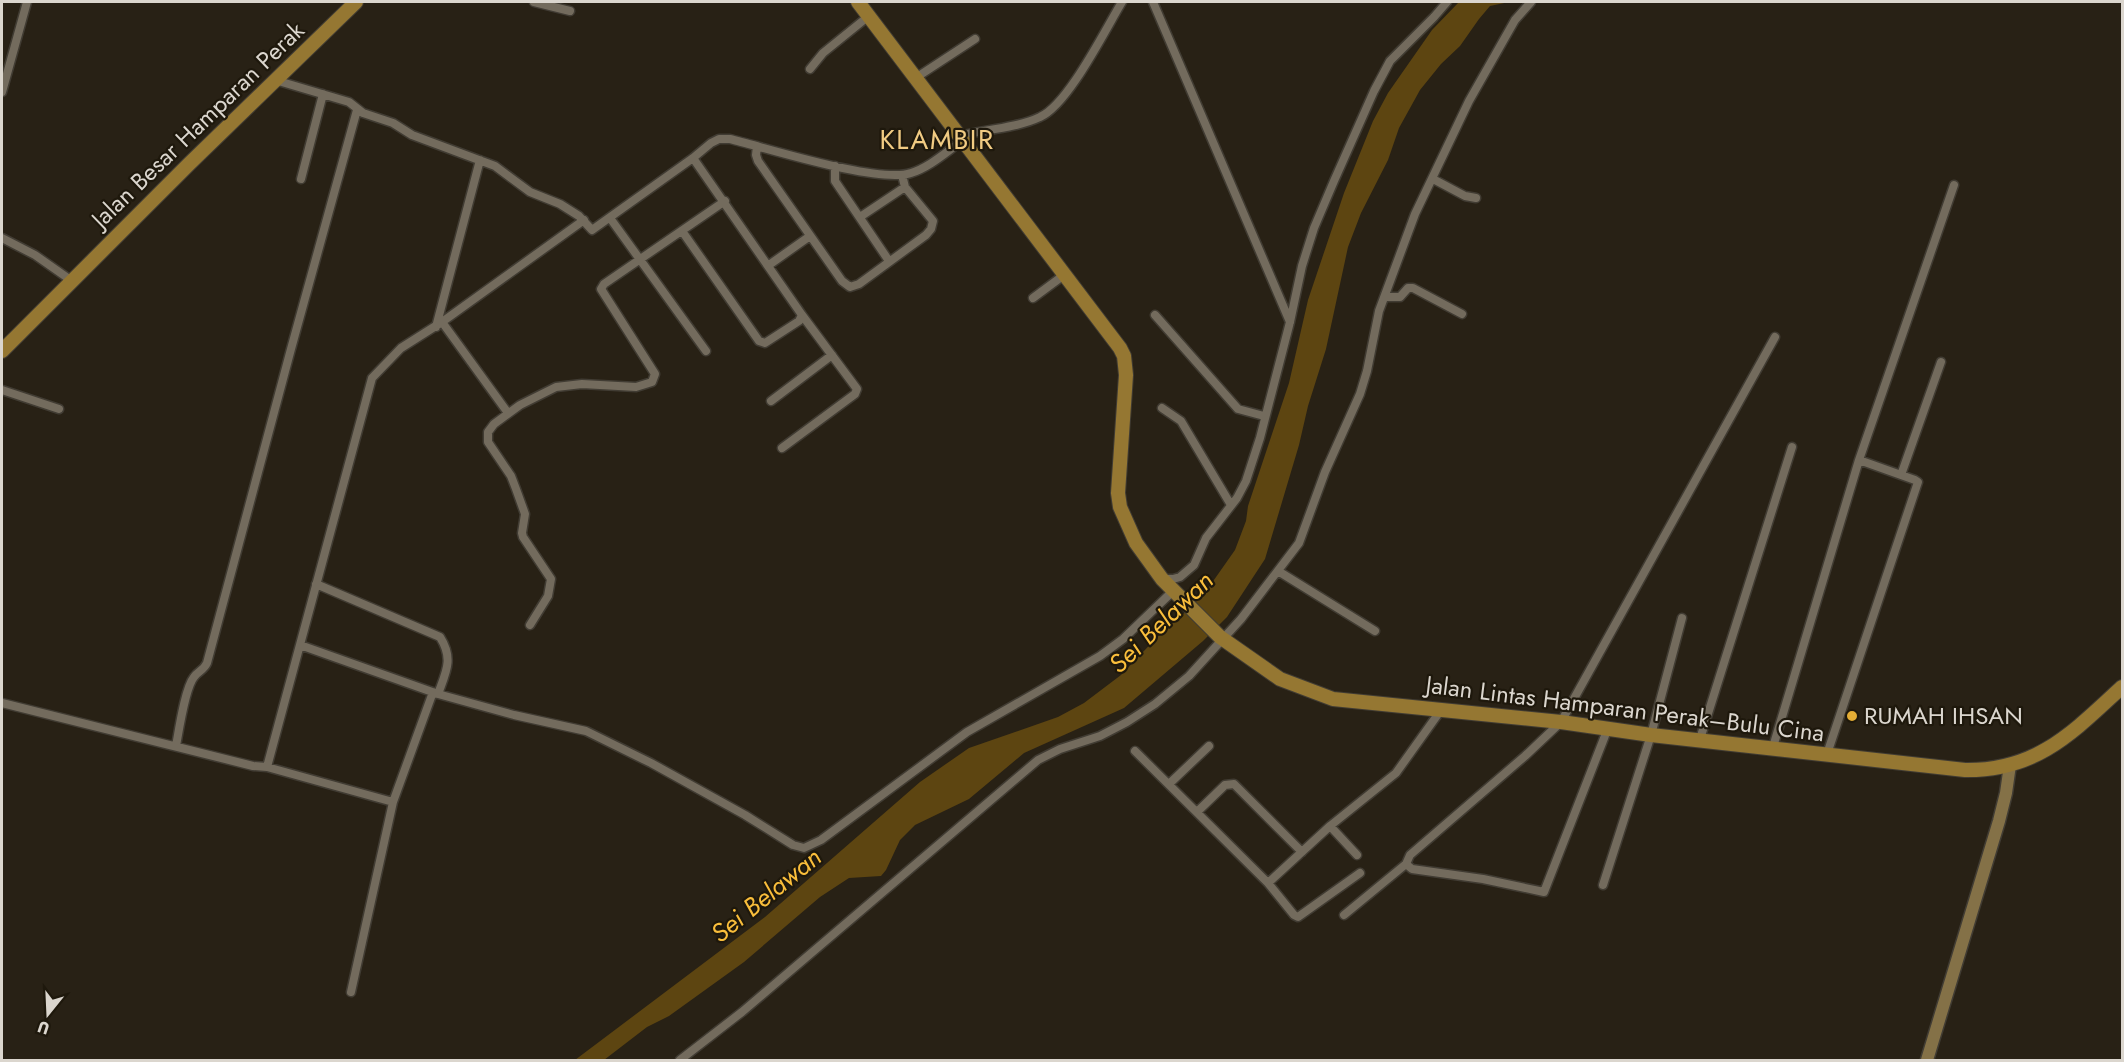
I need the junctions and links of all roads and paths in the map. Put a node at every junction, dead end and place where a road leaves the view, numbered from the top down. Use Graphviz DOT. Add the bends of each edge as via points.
graph roads {
  1 [pos="27,2"];
  2 [pos="356,2"];
  3 [pos="534,2"];
  4 [pos="858,2"];
  5 [pos="1122,2"];
  6 [pos="1153,2"];
  7 [pos="1447,2"];
  8 [pos="1531,2"];
  9 [pos="570,11"];
  10 [pos="870,15"];
  11 [pos="975,39"];
  12 [pos="810,69"];
  13 [pos="917,77"];
  14 [pos="275,80"];
  15 [pos="2,92"];
  16 [pos="323,94"];
  17 [pos="357,110"];
  18 [pos="960,138"];
  19 [pos="757,146"];
  20 [pos="693,158"];
  21 [pos="480,160"];
  22 [pos="835,166"];
  23 [pos="902,175"];
  24 [pos="301,179"];
  25 [pos="1433,179"];
  26 [pos="1954,185"];
  27 [pos="905,187"];
  28 [pos="1476,198"];
  29 [pos="725,201"];
  30 [pos="860,217"];
  31 [pos="610,218"];
  32 [pos="584,220"];
  33 [pos="682,231"];
  34 [pos="810,236"];
  35 [pos="2,238"];
  36 [pos="639,260"];
  37 [pos="889,261"];
  38 [pos="769,265"];
  39 [pos="1064,275"];
  40 [pos="72,282"];
  41 [pos="1384,297"];
  42 [pos="1033,298"];
  43 [pos="1462,314"];
  44 [pos="802,315"];
  45 [pos="1155,315"];
  46 [pos="1290,322"];
  47 [pos="439,325"];
  48 [pos="1775,337"];
  49 [pos="2,351"];
  50 [pos="706,351"];
  51 [pos="832,355"];
  52 [pos="1941,362"];
  53 [pos="2,390"];
  54 [pos="771,401"];
  55 [pos="1162,408"];
  56 [pos="59,409"];
  57 [pos="508,413"];
  58 [pos="1264,416"];
  59 [pos="1792,447"];
  60 [pos="782,448"];
  61 [pos="1859,460"];
  62 [pos="1901,475"];
  63 [pos="1231,505"];
  64 [pos="1278,571"];
  65 [pos="1162,579"];
  66 [pos="316,584"];
  67 [pos="1176,593"];
  68 [pos="1682,618"];
  69 [pos="530,625"];
  70 [pos="1375,631"];
  71 [pos="1222,639"];
  72 [pos="300,645"];
  73 [pos="2122,687"];
  74 [pos="436,693"];
  75 [pos="2,703"];
  76 [pos="1441,710"];
  77 [pos="1561,722"];
  78 [pos="1608,728"];
  79 [pos="1651,735"];
  80 [pos="1700,739"];
  81 [pos="176,746"];
  82 [pos="1209,746"];
  83 [pos="1773,747"];
  84 [pos="1135,751"];
  85 [pos="1827,754"];
  86 [pos="2010,765"];
  87 [pos="267,767"];
  88 [pos="1169,784"];
  89 [pos="393,802"];
  90 [pos="1197,812"];
  91 [pos="1330,826"];
  92 [pos="1302,852"];
  93 [pos="1357,855"];
  94 [pos="1406,864"];
  95 [pos="1360,873"];
  96 [pos="1268,883"];
  97 [pos="1603,885"];
  98 [pos="1344,915"];
  99 [pos="351,992"];
  100 [pos="680,1060"];
  101 [pos="1927,1060"];
  1 -- 15 [label="street"];
  2 -- 14 [label="main road, Jalan Besar Hamparan Perak"];
  3 -- 9 [label="street"];
  4 -- 10 [label="main road"];
  5 -- 18 [label="street" via="1067,94 1054,108 1031,120"];
  6 -- 46 [label="street"];
  7 -- 46 [label="street" via="1390,61 1374,91 1314,228"];
  8 -- 25 [label="street" via="1515,20 1469,101"];
  10 -- 12 [label="street" via="823,53"];
  10 -- 13 [label="main road"];
  11 -- 13 [label="street"];
  13 -- 18 [label="main road"];
  14 -- 16 [label="street"];
  14 -- 40 [label="main road, Jalan Besar Hamparan Perak"];
  16 -- 17 [label="street" via="349,102"];
  16 -- 24 [label="street"];
  17 -- 21 [label="street"];
  17 -- 81 [label="street" via="207,663 194,676 188,691"];
  18 -- 23 [label="street" via="922,169"];
  18 -- 39 [label="main road"];
  19 -- 20 [label="street" via="719,139"];
  19 -- 22 [label="street"];
  19 -- 34 [label="street" via="758,161"];
  20 -- 29 [label="street"];
  20 -- 31 [label="street"];
  21 -- 32 [label="street"];
  21 -- 47 [label="street"];
  22 -- 23 [label="street"];
  22 -- 30 [label="street" via="835,181"];
  23 -- 27 [label="street"];
  25 -- 28 [label="street"];
  25 -- 41 [label="street" via="1415,214"];
  26 -- 61 [label="street"];
  27 -- 30 [label="street"];
  27 -- 37 [label="street" via="933,225 926,236"];
  29 -- 33 [label="street"];
  29 -- 38 [label="street"];
  30 -- 37 [label="street"];
  31 -- 32 [label="street" via="592,230"];
  31 -- 36 [label="street"];
  32 -- 47 [label="street"];
  33 -- 36 [label="street"];
  33 -- 44 [label="street" via="759,341 765,343"];
  34 -- 37 [label="street" via="850,287"];
  34 -- 38 [label="street"];
  35 -- 40 [label="street" via="35,255"];
  36 -- 50 [label="street"];
  36 -- 57 [label="street" via="601,289 655,374 655,380 636,387 556,387"];
  38 -- 44 [label="street"];
  39 -- 42 [label="street"];
  39 -- 65 [label="main road" via="1124,356 1119,500 1136,543"];
  40 -- 49 [label="main road, Jalan Besar Hamparan Perak"];
  41 -- 43 [label="street" via="1400,297 1413,288"];
  41 -- 64 [label="street" via="1353,412 1325,472 1302,537"];
  44 -- 51 [label="street"];
  45 -- 58 [label="street" via="1238,409"];
  46 -- 58 [label="street"];
  47 -- 57 [label="street"];
  47 -- 66 [label="street" via="401,348 372,378"];
  48 -- 77 [label="street"];
  51 -- 54 [label="street"];
  51 -- 60 [label="street" via="856,392"];
  52 -- 62 [label="street"];
  53 -- 56 [label="street"];
  55 -- 63 [label="street" via="1181,422"];
  57 -- 69 [label="street" via="494,424 486,438 516,489 525,514 523,537 551,579 548,596"];
  58 -- 63 [label="street" via="1246,481"];
  59 -- 80 [label="street"];
  61 -- 62 [label="street"];
  61 -- 83 [label="street"];
  62 -- 85 [label="street" via="1918,482"];
  63 -- 65 [label="street" via="1206,538 1194,566 1180,577"];
  64 -- 70 [label="street"];
  64 -- 71 [label="street"];
  65 -- 67 [label="main road"];
  66 -- 72 [label="street"];
  66 -- 74 [label="street" via="440,637 449,660"];
  67 -- 71 [label="main road, Jalan Lintas Hamparan Perak–Bulu Cina"];
  67 -- 74 [label="street" via="1100,656 967,732 821,840 804,848 586,731"];
  68 -- 79 [label="street"];
  71 -- 76 [label="main road, Jalan Lintas Hamparan Perak–Bulu Cina" via="1280,679 1333,699"];
  71 -- 100 [label="street" via="1189,676 1155,704 1108,732 1038,760 742,1012"];
  72 -- 74 [label="street"];
  72 -- 87 [label="street"];
  73 -- 86 [label="main road, Jalan Lintas Hamparan Perak–Bulu Cina" via="2062,740"];
  74 -- 89 [label="street"];
  75 -- 81 [label="street"];
  76 -- 77 [label="main road, Jalan Lintas Hamparan Perak–Bulu Cina"];
  76 -- 91 [label="street" via="1396,774"];
  77 -- 78 [label="main road, Jalan Lintas Hamparan Perak–Bulu Cina"];
  77 -- 94 [label="street" via="1410,855"];
  78 -- 79 [label="main road, Jalan Lintas Hamparan Perak–Bulu Cina"];
  78 -- 94 [label="street" via="1544,892 1412,869"];
  79 -- 80 [label="main road, Jalan Lintas Hamparan Perak–Bulu Cina"];
  79 -- 97 [label="street"];
  80 -- 83 [label="main road, Jalan Lintas Hamparan Perak–Bulu Cina"];
  81 -- 87 [label="street"];
  82 -- 88 [label="street"];
  83 -- 85 [label="main road, Jalan Lintas Hamparan Perak–Bulu Cina"];
  84 -- 88 [label="street"];
  85 -- 86 [label="main road, Jalan Lintas Hamparan Perak–Bulu Cina" via="1965,770"];
  86 -- 101 [label="street" via="1999,821"];
  87 -- 89 [label="street"];
  88 -- 90 [label="street"];
  89 -- 99 [label="street"];
  90 -- 92 [label="street" via="1225,785 1234,784"];
  90 -- 96 [label="street"];
  91 -- 92 [label="street"];
  91 -- 93 [label="street"];
  92 -- 96 [label="street"];
  94 -- 98 [label="street"];
  95 -- 96 [label="street" via="1298,916"];
}
